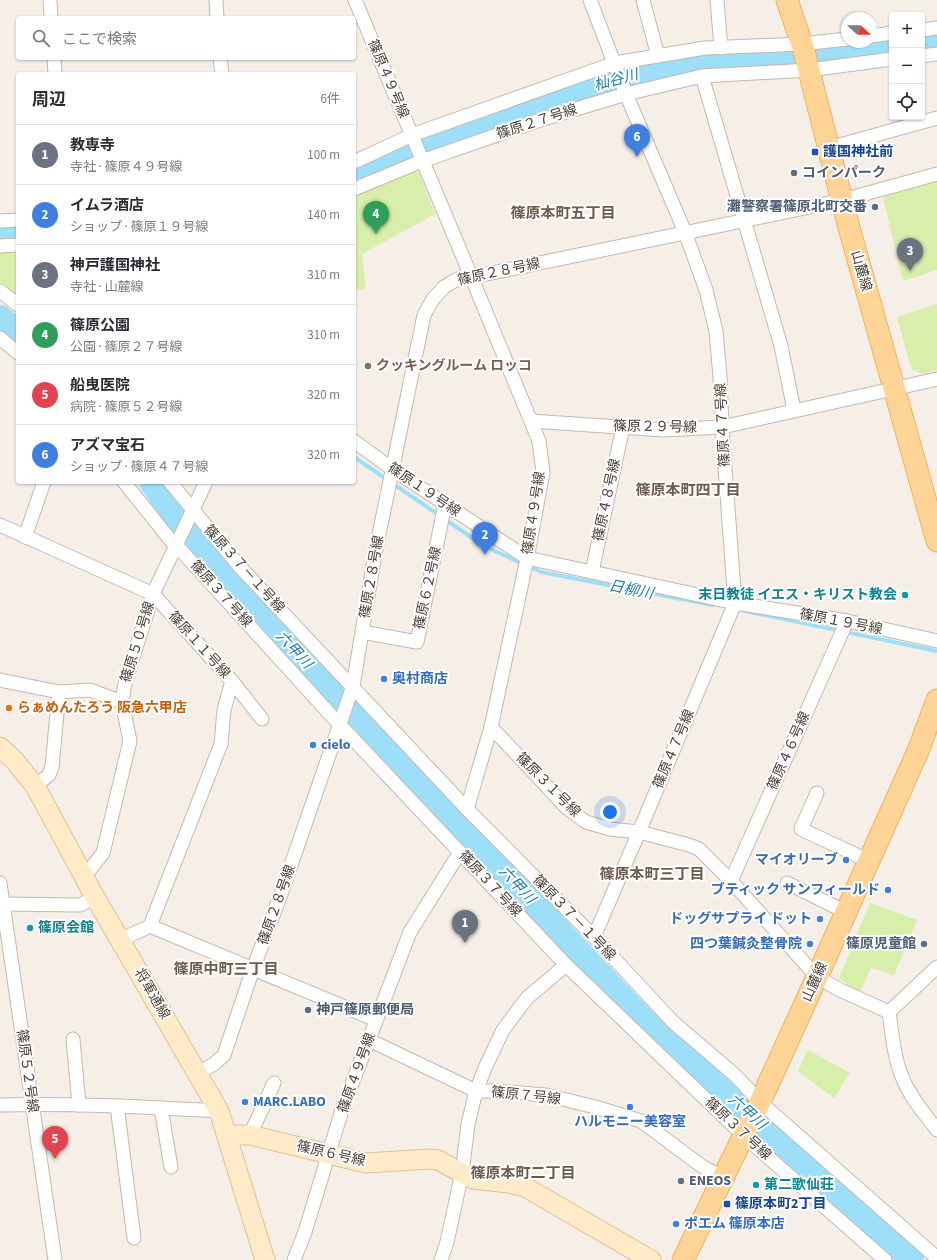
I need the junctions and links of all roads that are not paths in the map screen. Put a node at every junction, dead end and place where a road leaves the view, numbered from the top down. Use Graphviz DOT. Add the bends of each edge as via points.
graph roads {
  1 [pos="50,0"];
  2 [pos="216,0"];
  3 [pos="355,0"];
  4 [pos="590,0"];
  5 [pos="643,0"];
  6 [pos="717,0"];
  7 [pos="787,0"];
  8 [pos="51,16"];
  9 [pos="217,16"];
  10 [pos="937,28"];
  11 [pos="925,30"];
  12 [pos="889,33"];
  13 [pos="877,35"];
  14 [pos="841,42"];
  15 [pos="721,48"];
  16 [pos="937,54"];
  17 [pos="658,56"];
  18 [pos="925,56"];
  19 [pos="805,57"];
  20 [pos="54,60"];
  21 [pos="220,60"];
  22 [pos="889,60"];
  23 [pos="615,63"];
  24 [pos="55,72"];
  25 [pos="222,72"];
  26 [pos="702,76"];
  27 [pos="626,94"];
  28 [pos="937,118"];
  29 [pos="412,135"];
  30 [pos="829,148"];
  31 [pos="356,161"];
  32 [pos="422,161"];
  33 [pos="937,174"];
  34 [pos="356,188"];
  35 [pos="843,200"];
  36 [pos="16,220"];
  37 [pos="744,220"];
  38 [pos="0,221"];
  39 [pos="685,232"];
  40 [pos="16,245"];
  41 [pos="0,246"];
  42 [pos="471,276"];
  43 [pos="0,291"];
  44 [pos="16,303"];
  45 [pos="0,338"];
  46 [pos="16,351"];
  47 [pos="937,379"];
  48 [pos="894,388"];
  49 [pos="794,410"];
  50 [pos="532,421"];
  51 [pos="722,427"];
  52 [pos="623,428"];
  53 [pos="356,443"];
  54 [pos="392,471"];
  55 [pos="43,484"];
  56 [pos="126,484"];
  57 [pos="172,484"];
  58 [pos="205,484"];
  59 [pos="445,506"];
  60 [pos="193,510"];
  61 [pos="0,525"];
  62 [pos="25,537"];
  63 [pos="937,541"];
  64 [pos="176,547"];
  65 [pos="527,559"];
  66 [pos="592,572"];
  67 [pos="153,594"];
  68 [pos="734,604"];
  69 [pos="847,622"];
  70 [pos="362,632"];
  71 [pos="937,641"];
  72 [pos="0,680"];
  73 [pos="232,681"];
  74 [pos="352,686"];
  75 [pos="59,692"];
  76 [pos="937,700"];
  77 [pos="122,702"];
  78 [pos="262,719"];
  79 [pos="339,724"];
  80 [pos="491,726"];
  81 [pos="0,747"];
  82 [pos="35,786"];
  83 [pos="817,793"];
  84 [pos="467,809"];
  85 [pos="639,832"];
  86 [pos="460,852"];
  87 [pos="869,861"];
  88 [pos="84,877"];
  89 [pos="730,882"];
  90 [pos="0,883"];
  91 [pos="787,883"];
  92 [pos="95,897"];
  93 [pos="2,904"];
  94 [pos="846,912"];
  95 [pos="150,926"];
  96 [pos="594,937"];
  97 [pos="120,940"];
  98 [pos="566,965"];
  99 [pos="937,967"];
  100 [pos="254,969"];
  101 [pos="817,977"];
  102 [pos="889,1012"];
  103 [pos="376,1020"];
  104 [pos="73,1039"];
  105 [pos="369,1040"];
  106 [pos="198,1073"];
  107 [pos="274,1083"];
  108 [pos="476,1091"];
  109 [pos="760,1102"];
  110 [pos="31,1104"];
  111 [pos="0,1105"];
  112 [pos="79,1105"];
  113 [pos="117,1106"];
  114 [pos="161,1108"];
  115 [pos="219,1111"];
  116 [pos="937,1130"];
  117 [pos="227,1135"];
  118 [pos="250,1135"];
  119 [pos="743,1135"];
  120 [pos="329,1154"];
  121 [pos="171,1167"];
  122 [pos="462,1173"];
  123 [pos="723,1177"];
  124 [pos="134,1238"];
  125 [pos="937,1258"];
  126 [pos="55,1260"];
  127 [pos="265,1260"];
  128 [pos="294,1260"];
  129 [pos="442,1260"];
  130 [pos="651,1260"];
  131 [pos="683,1260"];
  132 [pos="885,1260"];
  1 -- 8 [label="street"];
  2 -- 9 [label="street"];
  3 -- 29 [label="street, 篠原４９号線"];
  4 -- 23 [label="street"];
  5 -- 17 [label="street"];
  6 -- 15 [label="street"];
  7 -- 19 [label="main road, 山麓線"];
  10 -- 11 [label="street"];
  12 -- 13 [label="street"];
  14 -- 19 [label="street, 篠原２７号線"];
  15 -- 17 [label="street, 篠原２７号線" via="705,48"];
  15 -- 19 [label="street, 篠原２７号線"];
  16 -- 18 [label="street"];
  17 -- 23 [label="street, 篠原２７号線"];
  19 -- 22 [label="street, 篠原２７号線"];
  19 -- 26 [label="street, 篠原２７号線"];
  19 -- 30 [label="main road, 山麓線"];
  20 -- 24 [label="street"];
  21 -- 25 [label="street"];
  23 -- 27 [label="street, 篠原４７号線"];
  23 -- 29 [label="street, 篠原２７号線"];
  26 -- 27 [label="street, 篠原２７号線"];
  26 -- 37 [label="street"];
  27 -- 32 [label="street, 篠原２７号線" via="543,119"];
  27 -- 39 [label="street, 篠原４７号線"];
  28 -- 30 [label="street"];
  29 -- 31 [label="street, 篠原２７号線"];
  29 -- 32 [label="street, 篠原４９号線"];
  30 -- 35 [label="main road, 山麓線"];
  32 -- 34 [label="street, 篠原２７号線"];
  32 -- 42 [label="street, 篠原４９号線"];
  33 -- 35 [label="street, 篠原２８号線"];
  35 -- 37 [label="street, 篠原２８号線"];
  35 -- 48 [label="main road, 山麓線"];
  36 -- 38 [label="street"];
  37 -- 39 [label="street, 篠原２８号線"];
  37 -- 49 [label="street" via="781,346"];
  39 -- 42 [label="street, 篠原２８号線"];
  39 -- 51 [label="street, 篠原４７号線" via="706,290 716,331"];
  40 -- 41 [label="street"];
  42 -- 50 [label="street, 篠原４９号線"];
  42 -- 54 [label="street, 篠原２８号線" via="444,287 424,315"];
  43 -- 44 [label="street"];
  45 -- 46 [label="street"];
  47 -- 48 [label="street, 篠原２９号線"];
  48 -- 49 [label="street, 篠原２９号線"];
  48 -- 63 [label="main road, 山麓線"];
  49 -- 51 [label="street, 篠原２９号線"];
  50 -- 52 [label="street, 篠原２９号線"];
  50 -- 65 [label="street, 篠原４９号線" via="539,441 543,472"];
  51 -- 52 [label="street, 篠原２９号線" via="663,430"];
  51 -- 68 [label="street, 篠原４７号線"];
  52 -- 66 [label="street, 篠原４８号線"];
  53 -- 54 [label="street, 篠原１９号線"];
  54 -- 59 [label="street, 篠原１９号線"];
  54 -- 70 [label="street, 篠原２８号線"];
  55 -- 62 [label="street"];
  56 -- 64 [label="street, 篠原３７号線"];
  57 -- 60 [label="street, 篠原３７－１号線"];
  58 -- 60 [label="street"];
  59 -- 65 [label="street, 篠原１９号線"];
  59 -- 70 [label="street, 篠原６２号線" via="417,642"];
  60 -- 64 [label="street, 篠原５０号線"];
  60 -- 74 [label="street, 篠原３７－１号線" via="240,567"];
  61 -- 62 [label="street, 篠原１１号線"];
  62 -- 67 [label="street, 篠原１１号線"];
  64 -- 67 [label="street, 篠原５０号線"];
  64 -- 79 [label="street, 篠原３７号線"];
  65 -- 66 [label="street, 篠原１９号線"];
  65 -- 80 [label="street, 篠原４９号線"];
  66 -- 68 [label="street, 篠原１９号線"];
  67 -- 73 [label="street, 篠原１１号線"];
  67 -- 77 [label="street, 篠原５０号線" via="125,683"];
  68 -- 69 [label="street, 篠原１９号線"];
  68 -- 85 [label="street, 篠原４７号線"];
  69 -- 71 [label="street, 篠原１９号線"];
  69 -- 89 [label="street, 篠原４６号線"];
  70 -- 74 [label="street, 篠原２８号線"];
  72 -- 75 [label="street"];
  73 -- 78 [label="street"];
  73 -- 95 [label="street, 篠原１１号線" via="224,710 221,744"];
  74 -- 79 [label="street, 篠原２８号線"];
  74 -- 84 [label="street, 篠原３７－１号線"];
  75 -- 77 [label="street" via="90,690"];
  75 -- 82 [label="street" via="52,767 49,775"];
  76 -- 87 [label="main road, 山麓線" via="918,752"];
  77 -- 88 [label="street, 篠原５０号線" via="130,741 103,853"];
  79 -- 86 [label="street, 篠原３７号線"];
  79 -- 100 [label="street, 篠原２８号線"];
  80 -- 84 [label="street, 篠原４９号線"];
  80 -- 85 [label="street, 篠原３１号線" via="567,808 586,822 610,829"];
  81 -- 82 [label="street, 将軍通線"];
  82 -- 88 [label="street, 将軍通線"];
  83 -- 87 [label="street" via="802,829"];
  84 -- 96 [label="street, 篠原３７－１号線"];
  85 -- 89 [label="street, 篠原３１号線" via="699,849"];
  85 -- 96 [label="street, 篠原４７号線"];
  86 -- 98 [label="street, 篠原３７号線"];
  86 -- 103 [label="street, 篠原４９号線" via="410,932"];
  87 -- 94 [label="main road, 山麓線"];
  88 -- 92 [label="street, 将軍通線"];
  89 -- 101 [label="street, 篠原３１号線"];
  90 -- 93 [label="street, 篠原５２号線"];
  91 -- 94 [label="street"];
  92 -- 93 [label="street" via="80,905"];
  92 -- 97 [label="street, 将軍通線"];
  93 -- 110 [label="street, 篠原５２号線"];
  94 -- 101 [label="main road, 山麓線"];
  95 -- 97 [label="street"];
  95 -- 100 [label="street"];
  96 -- 109 [label="street, 篠原３７－１号線" via="673,1022 736,1076"];
  97 -- 106 [label="street, 将軍通線"];
  98 -- 108 [label="street" via="527,998 503,1030"];
  98 -- 119 [label="street, 篠原３７号線"];
  99 -- 102 [label="street"];
  100 -- 103 [label="street"];
  100 -- 106 [label="street, 篠原２８号線" via="224,1055"];
  101 -- 102 [label="street, 篠原３１号線"];
  101 -- 109 [label="main road, 山麓線"];
  102 -- 116 [label="street" via="894,1046 903,1079"];
  103 -- 105 [label="street, 篠原４９号線"];
  104 -- 112 [label="street"];
  105 -- 108 [label="street, 篠原７号線"];
  105 -- 120 [label="street, 篠原４９号線" via="342,1110"];
  106 -- 115 [label="street, 将軍通線"];
  107 -- 118 [label="street"];
  108 -- 122 [label="street" via="468,1124"];
  108 -- 123 [label="street, 篠原７号線" via="546,1095 595,1106 641,1121"];
  109 -- 119 [label="main road, 山麓線"];
  109 -- 125 [label="street, 篠原３７－１号線"];
  110 -- 111 [label="street"];
  110 -- 112 [label="street"];
  110 -- 126 [label="street, 篠原５２号線"];
  112 -- 113 [label="street"];
  113 -- 114 [label="street"];
  113 -- 124 [label="street"];
  114 -- 115 [label="street"];
  114 -- 121 [label="street"];
  115 -- 117 [label="street, 将軍通線"];
  117 -- 118 [label="street, 篠原６号線"];
  117 -- 127 [label="street, 将軍通線"];
  118 -- 120 [label="street, 篠原６号線"];
  119 -- 123 [label="main road, 山麓線"];
  119 -- 132 [label="street, 篠原３７号線"];
  120 -- 122 [label="street, 篠原６号線" via="366,1164 438,1160"];
  120 -- 128 [label="street, 篠原４９号線"];
  122 -- 129 [label="street"];
  122 -- 130 [label="street, 篠原６号線" via="473,1179 524,1187"];
  123 -- 131 [label="main road, 山麓線"];
}
